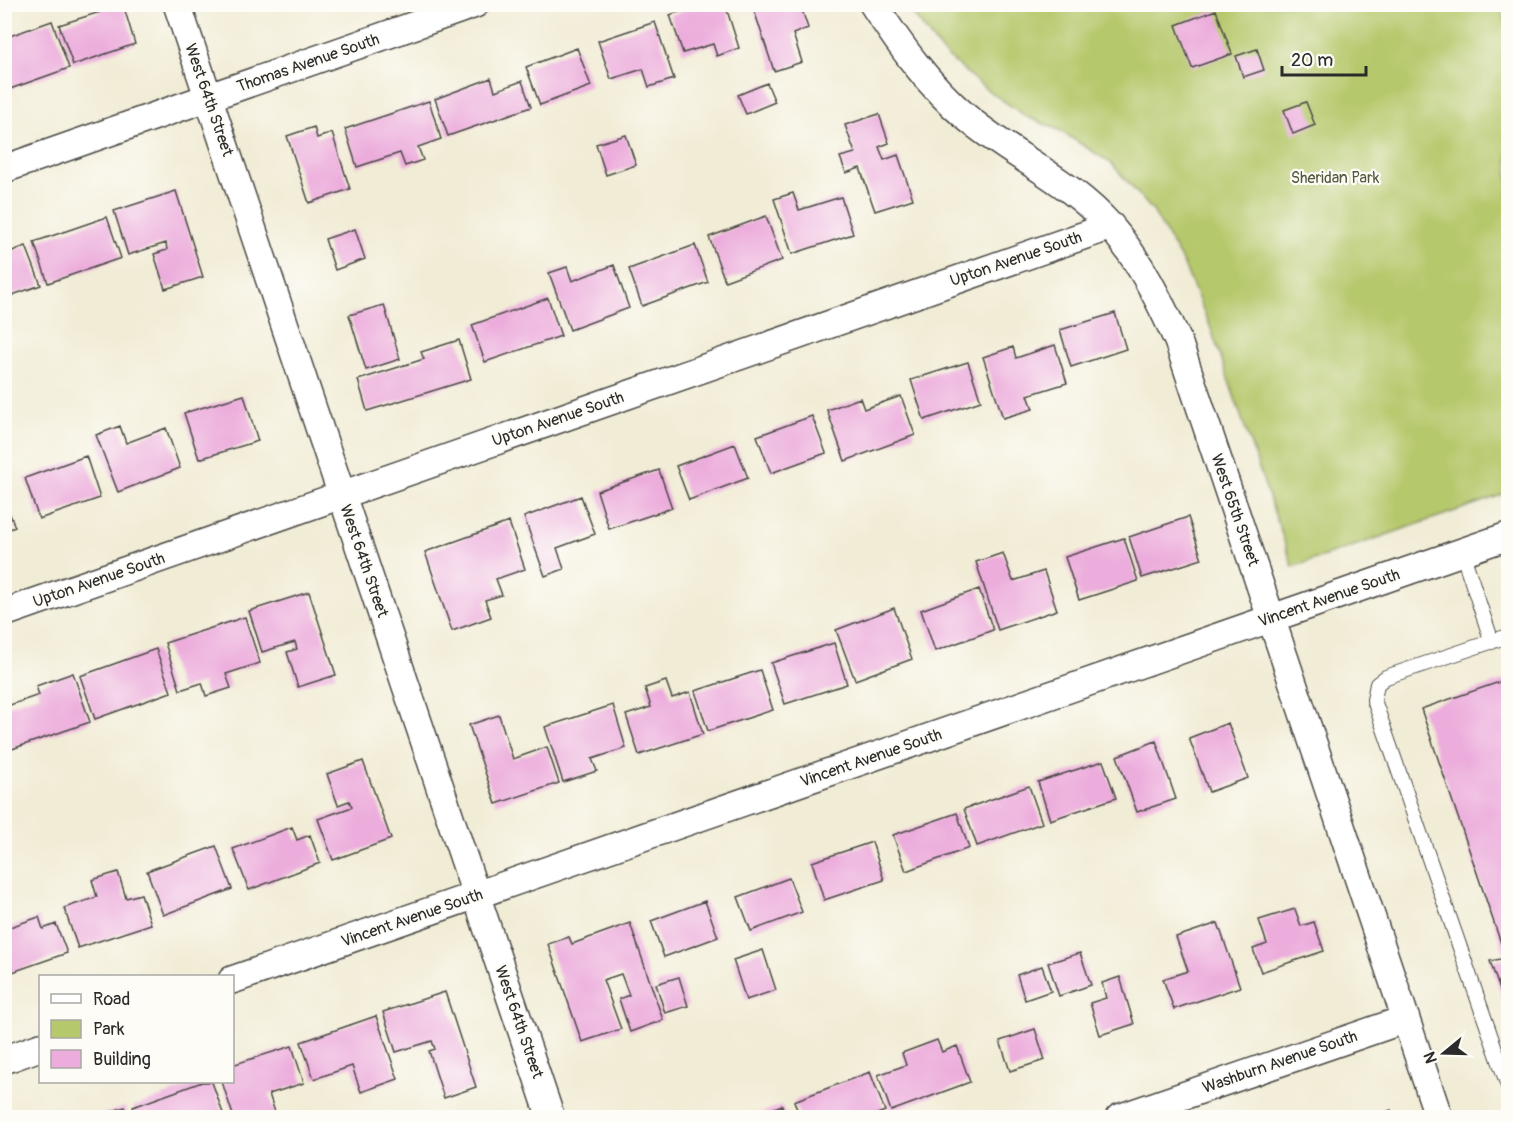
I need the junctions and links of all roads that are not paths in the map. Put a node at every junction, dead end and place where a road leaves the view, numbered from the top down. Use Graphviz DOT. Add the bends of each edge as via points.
graph roads {
  1 [pos="177,4"];
  2 [pos="475,4"];
  3 [pos="873,4"];
  4 [pos="208,98"];
  5 [pos="4,169"];
  6 [pos="1111,226"];
  7 [pos="342,495"];
  8 [pos="1509,536"];
  9 [pos="1462,552"];
  10 [pos="4,613"];
  11 [pos="1271,619"];
  12 [pos="1509,636"];
  13 [pos="1492,642"];
  14 [pos="477,895"];
  15 [pos="234,979"];
  16 [pos="1406,1019"];
  17 [pos="39,1047"];
  18 [pos="4,1060"];
  19 [pos="1509,1086"];
  20 [pos="551,1118"];
  21 [pos="1119,1118"];
  22 [pos="1439,1118"];
  1 -- 4 [label="street, West 64th Street"];
  2 -- 4 [label="street, Thomas Avenue South"];
  3 -- 6 [label="street, West 65th Street" via="911,61 966,117 1070,189"];
  4 -- 5 [label="street, Thomas Avenue South"];
  4 -- 7 [label="street, West 64th Street"];
  6 -- 7 [label="street, Upton Avenue South"];
  6 -- 11 [label="street, West 65th Street" via="1150,279 1178,341"];
  7 -- 10 [label="street, Upton Avenue South"];
  7 -- 14 [label="street, West 64th Street"];
  8 -- 9 [label="street, Vincent Avenue South"];
  9 -- 11 [label="street, Vincent Avenue South"];
  9 -- 13 [label="lane"];
  11 -- 14 [label="street, Vincent Avenue South"];
  11 -- 16 [label="street, West 65th Street"];
  12 -- 13 [label="lane"];
  13 -- 19 [label="lane" via="1386,677 1377,684 1374,700"];
  14 -- 15 [label="street, Vincent Avenue South"];
  14 -- 20 [label="street, West 64th Street"];
  16 -- 21 [label="street, Washburn Avenue South"];
  16 -- 22 [label="street, West 65th Street"];
  17 -- 18 [label="street"];
}
